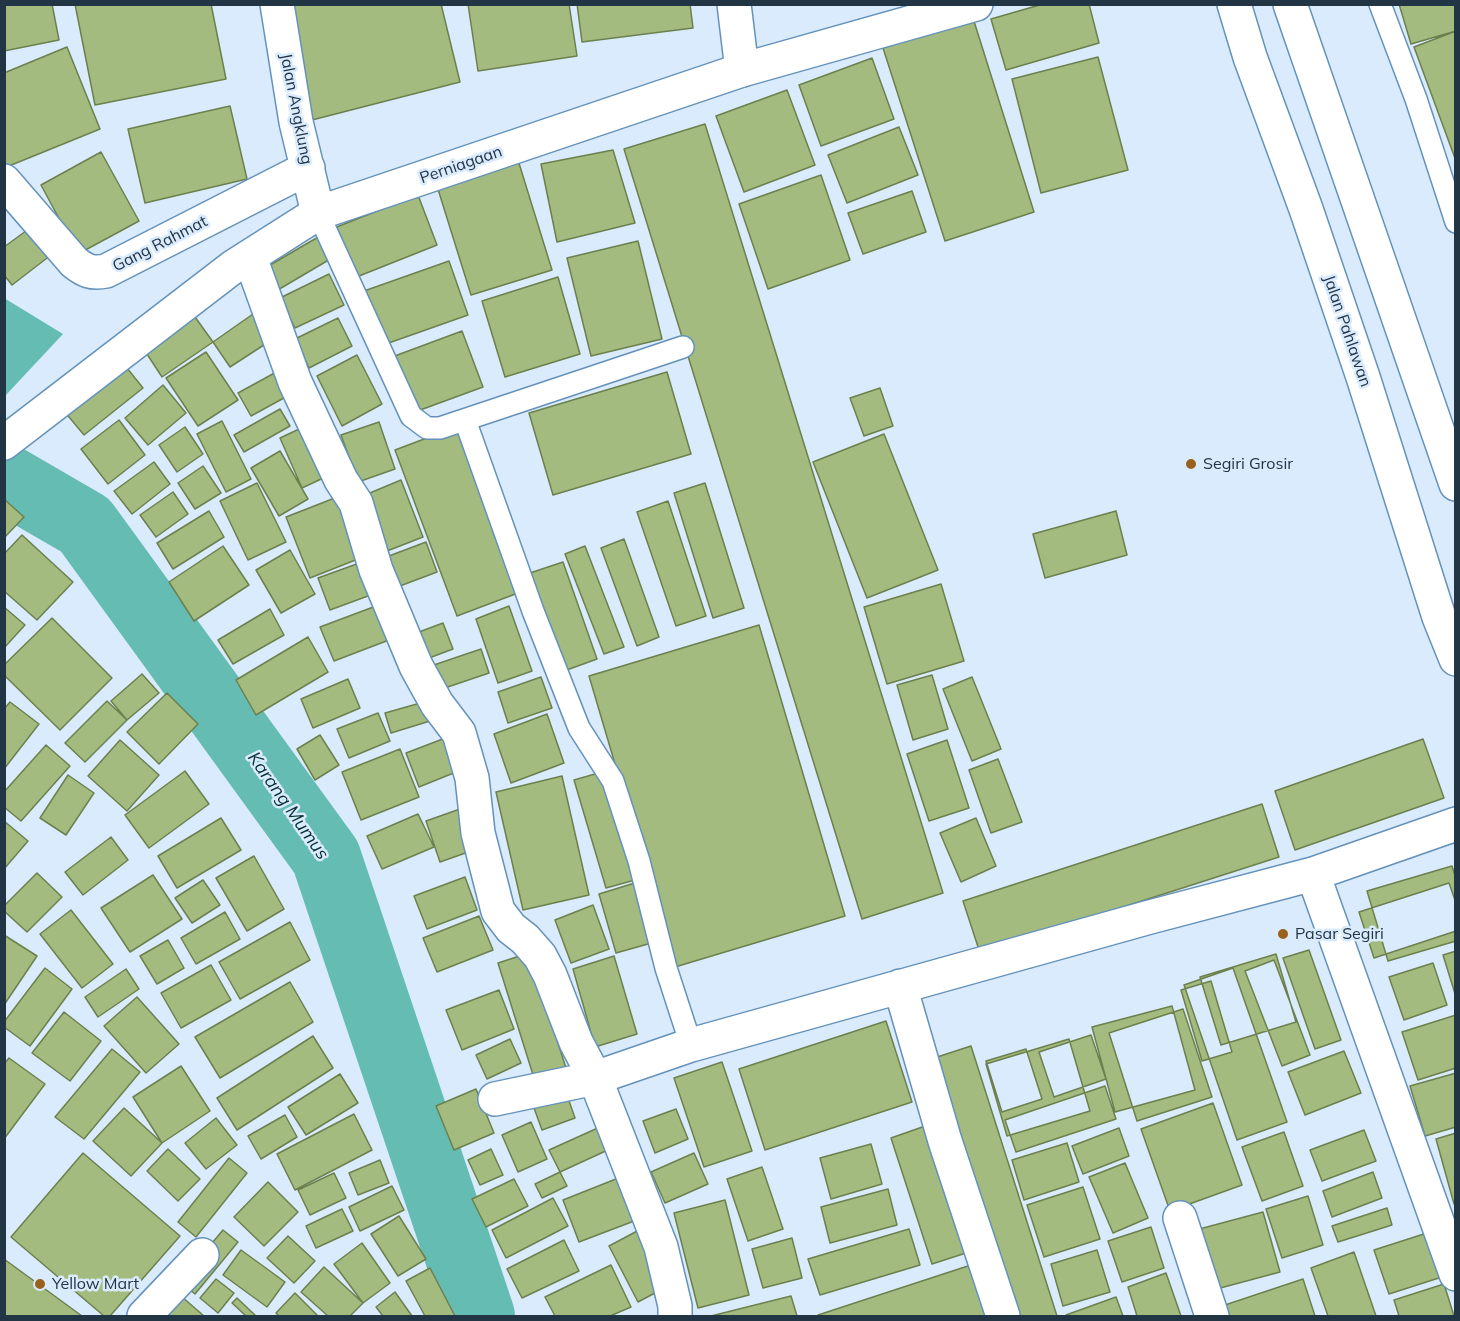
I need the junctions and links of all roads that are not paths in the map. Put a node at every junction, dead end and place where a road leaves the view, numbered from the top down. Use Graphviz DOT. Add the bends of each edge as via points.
graph roads {
  1 [pos="277,4"];
  2 [pos="734,4"];
  3 [pos="976,4"];
  4 [pos="1234,4"];
  5 [pos="1290,4"];
  6 [pos="1380,4"];
  7 [pos="742,70"];
  8 [pos="308,168"];
  9 [pos="4,181"];
  10 [pos="318,213"];
  11 [pos="1455,222"];
  12 [pos="241,262"];
  13 [pos="683,347"];
  14 [pos="465,420"];
  15 [pos="4,443"];
  16 [pos="1455,484"];
  17 [pos="1455,659"];
  18 [pos="1455,824"];
  19 [pos="1313,874"];
  20 [pos="900,986"];
  21 [pos="691,1045"];
  22 [pos="595,1078"];
  23 [pos="495,1100"];
  24 [pos="1180,1218"];
  25 [pos="202,1255"];
  26 [pos="1455,1274"];
  27 [pos="144,1317"];
  28 [pos="675,1317"];
  29 [pos="1003,1317"];
  30 [pos="1212,1317"];
  1 -- 8 [label="street, Jalan Angklung" via="296,122"];
  2 -- 7 [label="street"];
  3 -- 7 [label="street, Perniagaan"];
  4 -- 17 [label="street, Jalan Pahlawan" via="1356,354"];
  5 -- 16 [label="street"];
  6 -- 11 [label="lane" via="1416,99"];
  7 -- 10 [label="street, Perniagaan"];
  8 -- 9 [label="street, Gang Rahmat" via="96,273 81,268"];
  8 -- 10 [label="street, Jalan Angklung"];
  10 -- 12 [label="street, Perniagaan"];
  10 -- 14 [label="lane" via="411,416 427,428"];
  12 -- 15 [label="street, Perniagaan"];
  12 -- 22 [label="street" via="341,480 356,503 376,570 416,666 436,704 459,733 472,778 478,833 498,911 540,956"];
  13 -- 14 [label="lane"];
  14 -- 21 [label="lane" via="579,728 613,781"];
  18 -- 19 [label="street"];
  19 -- 20 [label="street"];
  19 -- 26 [label="street"];
  20 -- 21 [label="street"];
  20 -- 29 [label="street" via="945,1141"];
  21 -- 22 [label="street"];
  22 -- 23 [label="street"];
  22 -- 28 [label="street" via="661,1247"];
  24 -- 30 [label="street"];
  25 -- 27 [label="street"];
}
